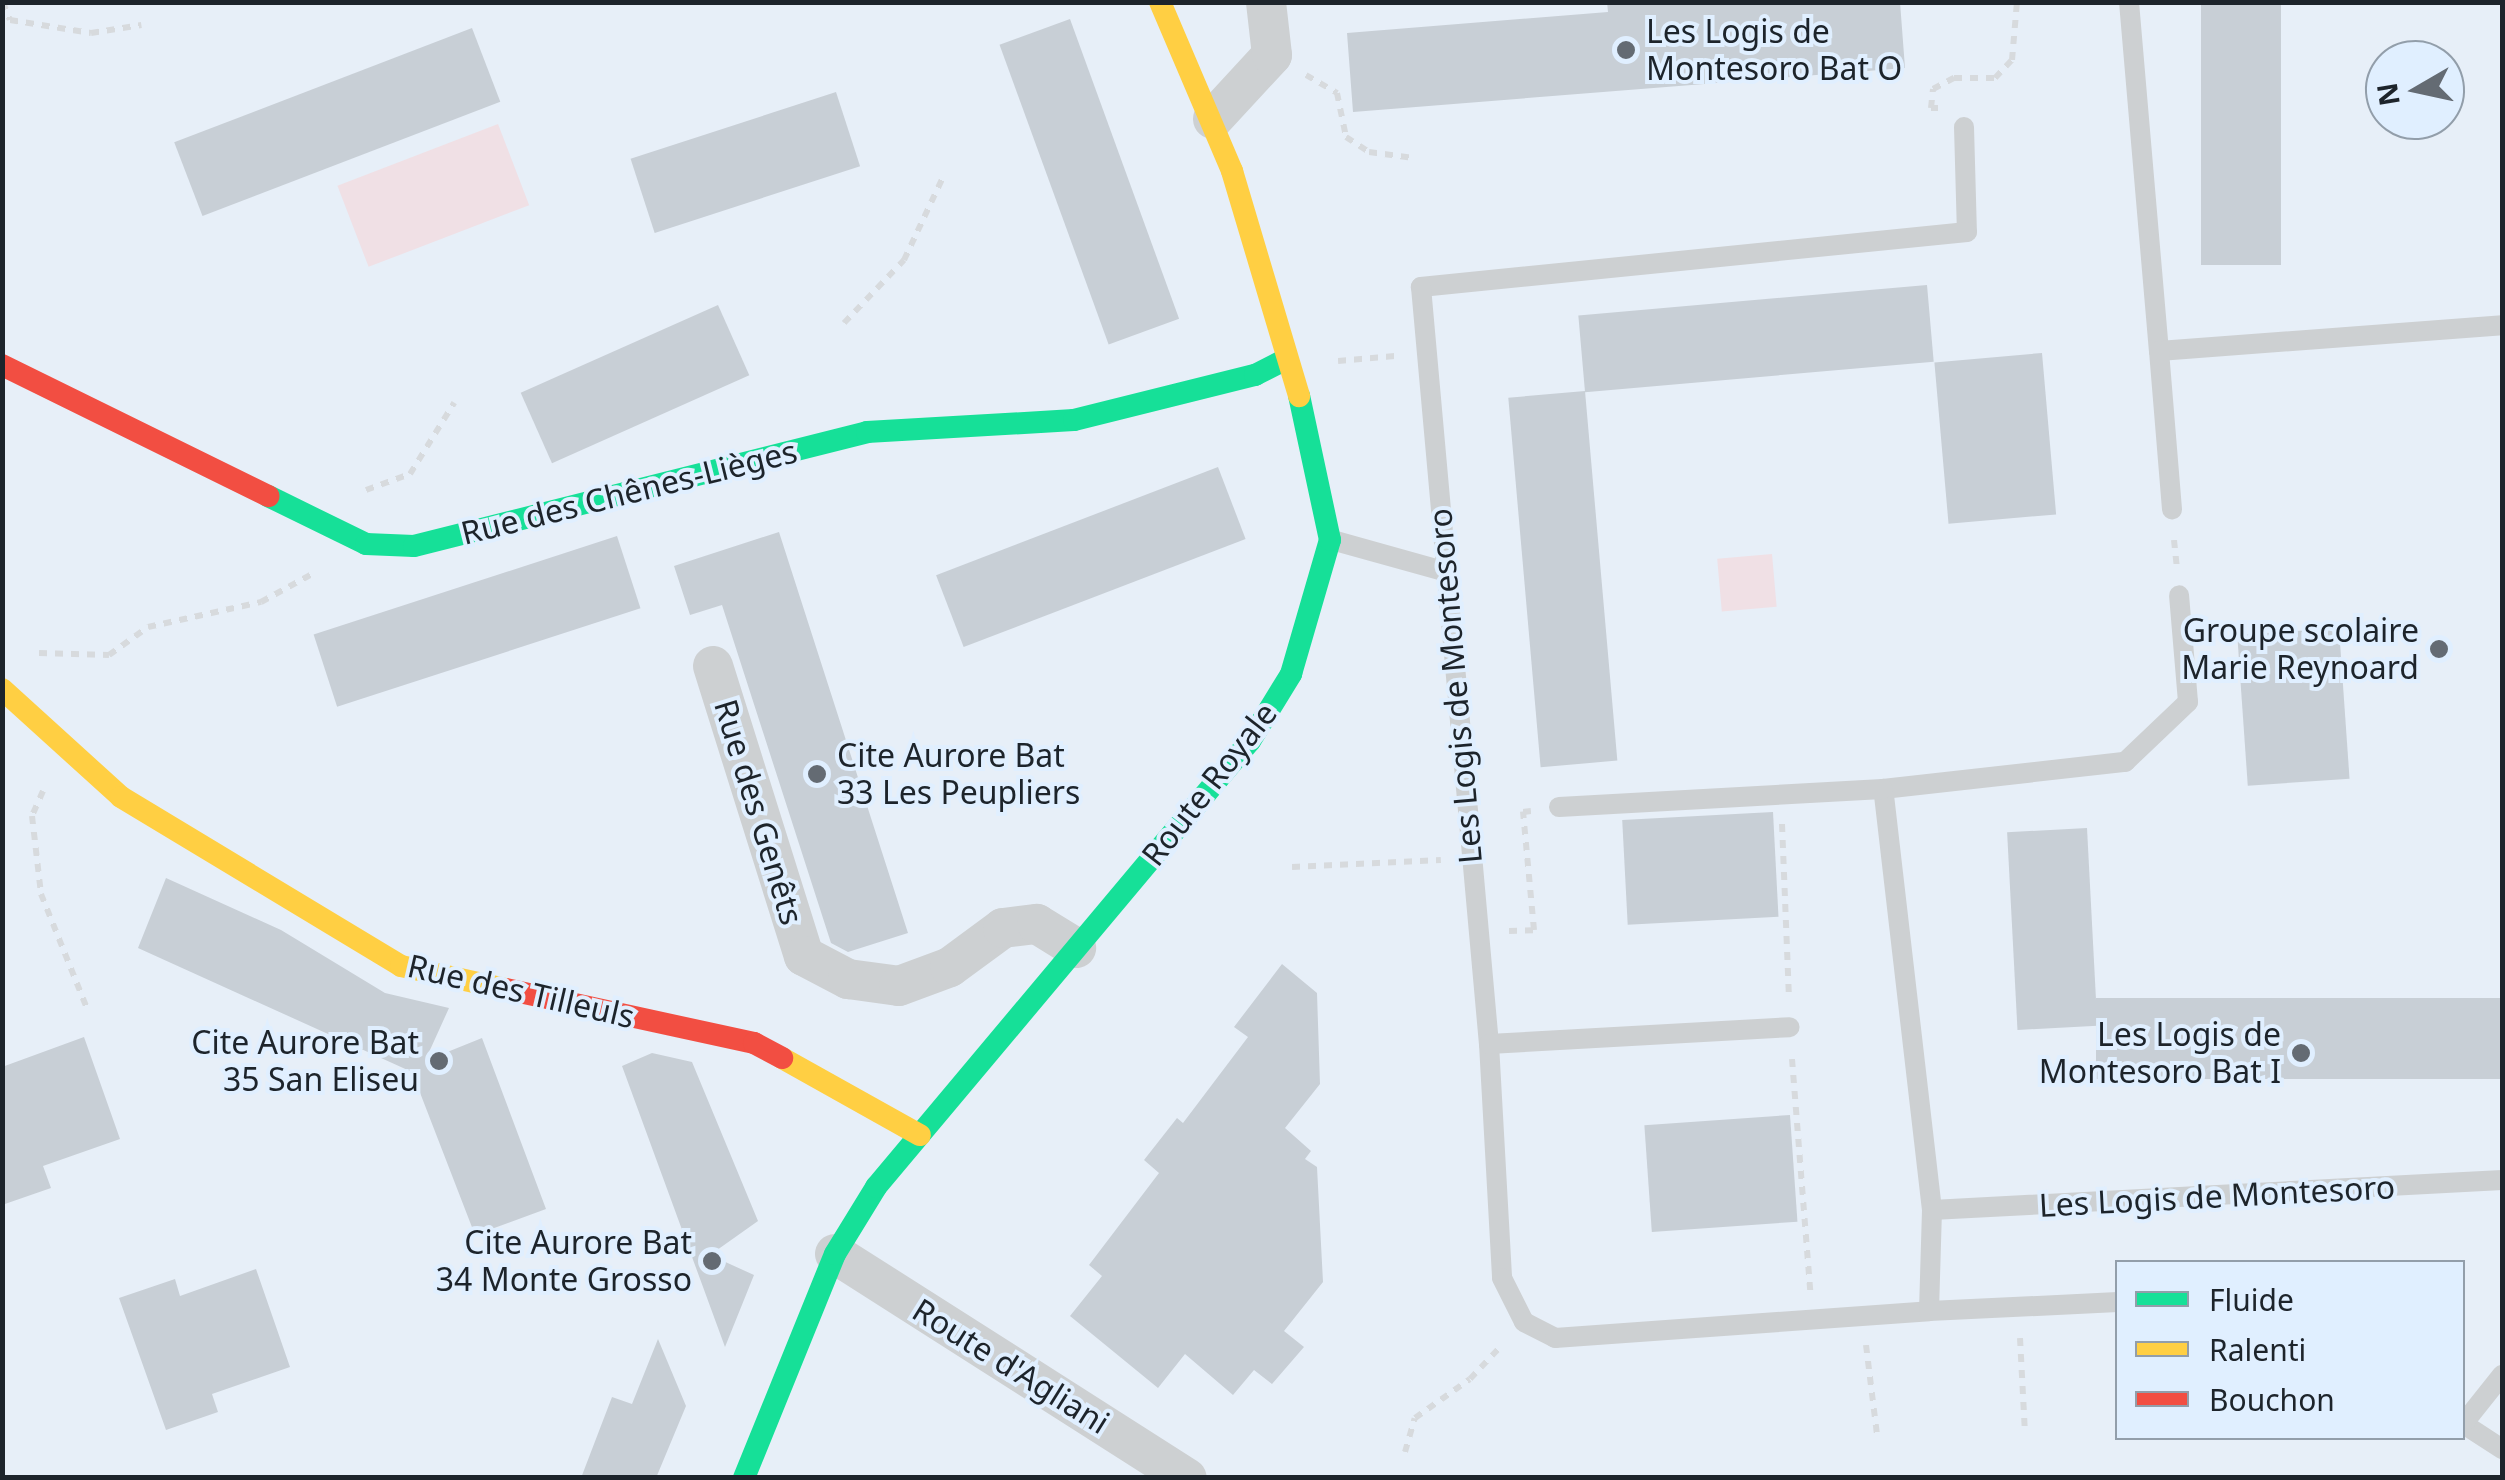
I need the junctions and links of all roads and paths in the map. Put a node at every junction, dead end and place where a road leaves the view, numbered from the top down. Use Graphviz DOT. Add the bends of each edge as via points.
graph roads {
  1 [pos="2,2"];
  2 [pos="1160,2"];
  3 [pos="1266,2"];
  4 [pos="2016,2"];
  5 [pos="2129,2"];
  6 [pos="141,25"];
  7 [pos="1337,93"];
  8 [pos="1931,108"];
  9 [pos="1214,119"];
  10 [pos="1964,127"];
  11 [pos="1414,158"];
  12 [pos="944,174"];
  13 [pos="844,323"];
  14 [pos="2502,325"];
  15 [pos="2159,351"];
  16 [pos="1426,354"];
  17 [pos="2,365"];
  18 [pos="1289,367"];
  19 [pos="454,403"];
  20 [pos="2172,508"];
  21 [pos="318,519"];
  22 [pos="1330,540"];
  23 [pos="366,544"];
  24 [pos="1443,571"];
  25 [pos="2179,595"];
  26 [pos="26,653"];
  27 [pos="713,666"];
  28 [pos="2,689"];
  29 [pos="63,744"];
  30 [pos="1883,788"];
  31 [pos="1559,807"];
  32 [pos="1471,858"];
  33 [pos="1292,867"];
  34 [pos="1478,932"];
  35 [pos="1076,948"];
  36 [pos="88,1011"];
  37 [pos="1790,1027"];
  38 [pos="1489,1044"];
  39 [pos="920,1135"];
  40 [pos="2502,1180"];
  41 [pos="1932,1210"];
  42 [pos="835,1254"];
  43 [pos="2115,1302"];
  44 [pos="2018,1306"];
  45 [pos="1929,1311"];
  46 [pos="1863,1319"];
  47 [pos="1524,1322"];
  48 [pos="2502,1375"];
  49 [pos="2465,1421"];
  50 [pos="2465,1425"];
  51 [pos="2025,1432"];
  52 [pos="1877,1434"];
  53 [pos="2502,1449"];
  54 [pos="1404,1452"];
  55 [pos="744,1478"];
  56 [pos="1187,1478"];
  1 -- 6 [label="path" via="10,20 91,34"];
  2 -- 9 [label="street, Route Royale" via="1184,68"];
  3 -- 9 [label="street" via="1272,55"];
  4 -- 8 [label="path" via="2012,60 1995,78 1954,78 1933,89"];
  5 -- 15 [label="lane"];
  7 -- 11 [label="path" via="1346,138 1369,152"];
  9 -- 18 [label="street, Route Royale"];
  10 -- 16 [label="lane, Les Logis de Montesoro" via="1967,232 1421,287"];
  12 -- 13 [label="path" via="904,260"];
  14 -- 15 [label="lane"];
  15 -- 20 [label="lane"];
  16 -- 18 [label="path"];
  16 -- 24 [label="lane, Les Logis de Montesoro"];
  17 -- 21 [label="street, Rue des Chênes-Lièges"];
  18 -- 22 [label="street, Route Royale" via="1317,458"];
  18 -- 23 [label="street, Rue des Chênes-Lièges" via="1074,420 867,432 414,546"];
  19 -- 21 [label="path" via="410,474 360,492"];
  20 -- 25 [label="path"];
  21 -- 23 [label="street, Rue des Chênes-Lièges"];
  22 -- 24 [label="lane"];
  22 -- 35 [label="street, Route Royale" via="1291,674 1260,724"];
  23 -- 26 [label="path" via="261,602 148,627 109,655"];
  24 -- 32 [label="lane, Les Logis de Montesoro"];
  25 -- 30 [label="lane" via="2188,702 2125,762"];
  27 -- 35 [label="street, Rue des Genêts" via="804,956 848,979 899,986 950,967 1002,928 1036,924"];
  28 -- 29 [label="street, Rue des Tilleuls"];
  29 -- 36 [label="path" via="32,816 42,894"];
  29 -- 39 [label="street, Rue des Tilleuls" via="121,796 401,966 754,1043"];
  30 -- 31 [label="lane"];
  30 -- 41 [label="lane"];
  31 -- 34 [label="path" via="1522,812 1534,930"];
  32 -- 33 [label="path"];
  32 -- 34 [label="lane, Les Logis de Montesoro"];
  34 -- 38 [label="lane, Les Logis de Montesoro"];
  35 -- 39 [label="street, Route Royale"];
  37 -- 38 [label="lane"];
  38 -- 47 [label="lane, Les Logis de Montesoro" via="1502,1278"];
  39 -- 42 [label="street, Route Royale" via="876,1187"];
  40 -- 41 [label="lane, Les Logis de Montesoro"];
  41 -- 45 [label="lane"];
  42 -- 55 [label="street, Route Royale"];
  42 -- 56 [label="street, Route d'Agliani"];
  43 -- 44 [label="lane"];
  44 -- 45 [label="lane"];
  44 -- 51 [label="path"];
  45 -- 46 [label="lane"];
  46 -- 47 [label="lane" via="1555,1338"];
  46 -- 52 [label="path"];
  47 -- 54 [label="path" via="1470,1378 1416,1418"];
  48 -- 49 [label="lane"];
  50 -- 53 [label="lane"];
}
